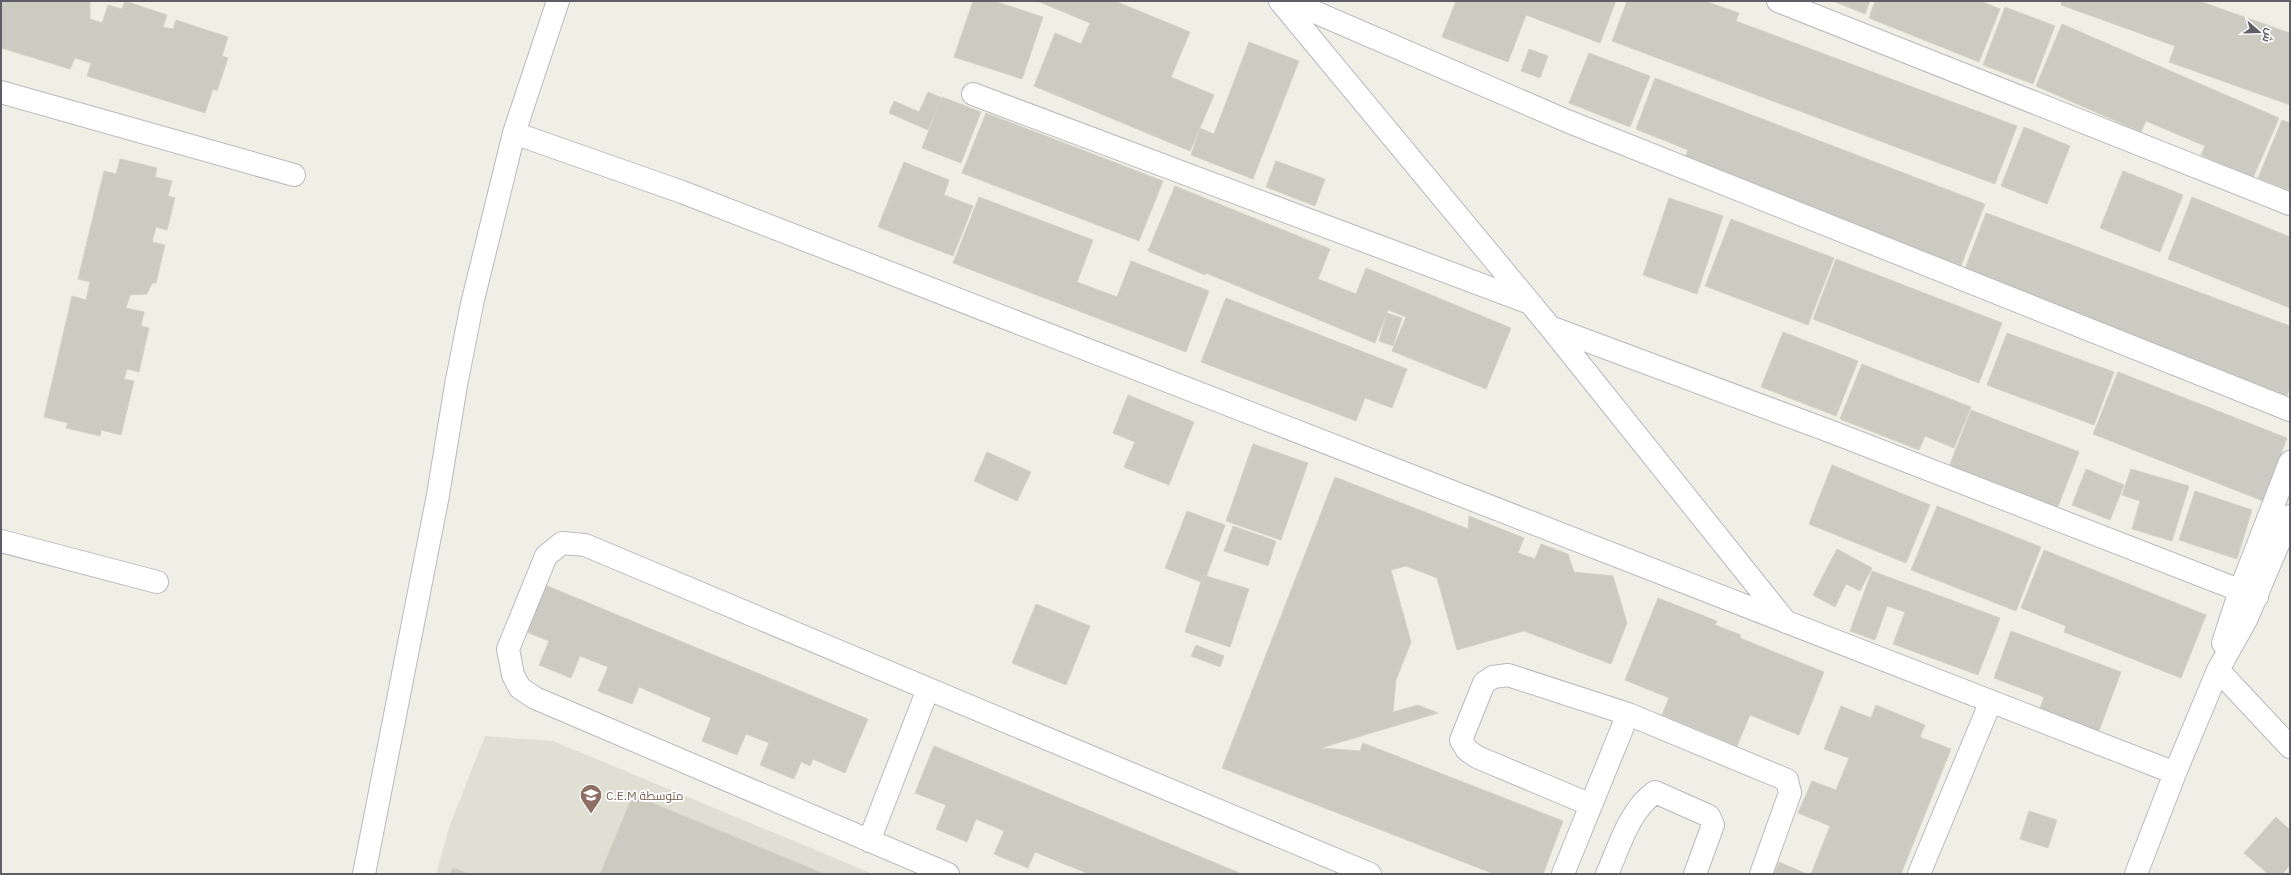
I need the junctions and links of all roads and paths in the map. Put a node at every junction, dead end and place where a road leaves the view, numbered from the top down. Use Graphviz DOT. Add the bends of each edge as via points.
graph roads {
  1 [pos="558,1"];
  2 [pos="1280,1"];
  3 [pos="1289,1"];
  4 [pos="1778,1"];
  5 [pos="1,92"];
  6 [pos="973,94"];
  7 [pos="514,133"];
  8 [pos="294,175"];
  9 [pos="2290,204"];
  10 [pos="1531,304"];
  11 [pos="1550,326"];
  12 [pos="2290,410"];
  13 [pos="2290,462"];
  14 [pos="2290,516"];
  15 [pos="1,540"];
  16 [pos="157,582"];
  17 [pos="2249,594"];
  18 [pos="1786,623"];
  19 [pos="2218,670"];
  20 [pos="928,689"];
  21 [pos="1991,701"];
  22 [pos="1628,714"];
  23 [pos="2290,747"];
  24 [pos="2175,773"];
  25 [pos="1591,805"];
  26 [pos="869,841"];
  27 [pos="1345,869"];
  28 [pos="364,874"];
  29 [pos="948,874"];
  30 [pos="1370,874"];
  31 [pos="1563,874"];
  32 [pos="1607,874"];
  33 [pos="1695,874"];
  34 [pos="1761,874"];
  35 [pos="1919,874"];
  36 [pos="2136,874"];
  1 -- 7 [label="street"];
  2 -- 10 [label="street"];
  3 -- 12 [label="street" via="1566,121"];
  4 -- 9 [label="street"];
  5 -- 8 [label="street"];
  6 -- 10 [label="street"];
  7 -- 18 [label="street" via="682,192"];
  7 -- 28 [label="street" via="472,304 438,495"];
  10 -- 11 [label="street"];
  11 -- 17 [label="street"];
  11 -- 18 [label="street"];
  13 -- 17 [label="street"];
  14 -- 17 [label="street"];
  15 -- 16 [label="street"];
  17 -- 19 [label="street" via="2224,637"];
  18 -- 21 [label="street"];
  19 -- 23 [label="street"];
  19 -- 24 [label="street"];
  20 -- 26 [label="street"];
  20 -- 26 [label="street" via="585,545 562,543 546,556 508,649 513,675 520,688 535,698"];
  20 -- 27 [label="street"];
  21 -- 24 [label="street"];
  21 -- 35 [label="street"];
  22 -- 25 [label="street"];
  22 -- 25 [label="street" via="1508,675 1493,677 1484,683 1461,740 1467,750 1477,757"];
  22 -- 34 [label="street" via="1788,780 1790,793"];
  24 -- 36 [label="street"];
  25 -- 31 [label="street"];
  26 -- 29 [label="street"];
  27 -- 30 [label="street"];
  32 -- 33 [label="street" via="1633,814 1643,801 1655,792 1709,816 1713,825"];
}
